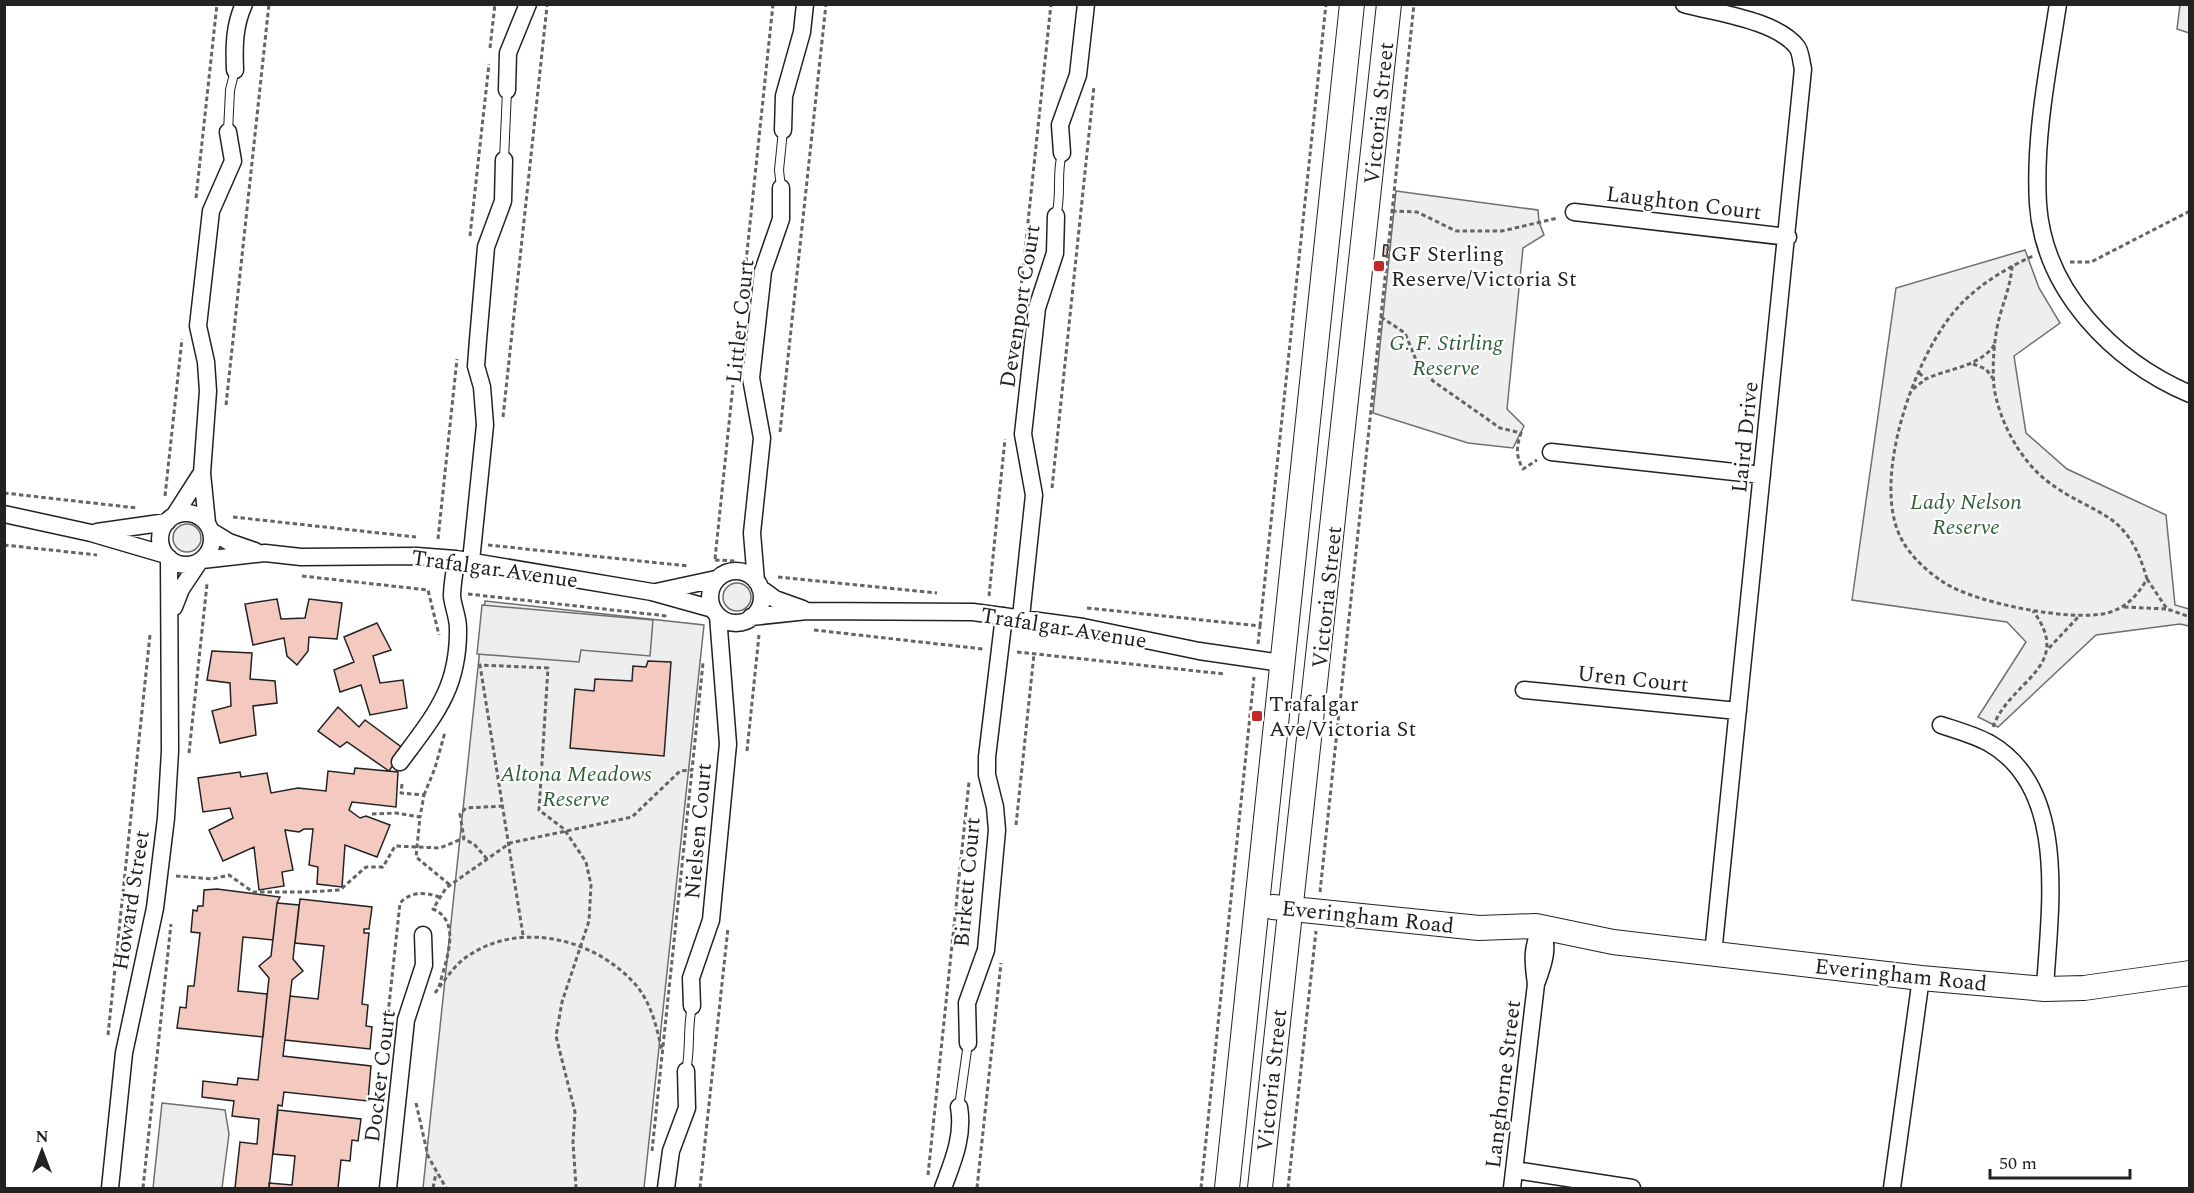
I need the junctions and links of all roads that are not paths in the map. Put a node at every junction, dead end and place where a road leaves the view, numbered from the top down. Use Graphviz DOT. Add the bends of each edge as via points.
graph roads {
  1 [pos="244,4"];
  2 [pos="528,4"];
  3 [pos="805,4"];
  4 [pos="1086,4"];
  5 [pos="1352,4"];
  6 [pos="1389,4"];
  7 [pos="1684,4"];
  8 [pos="2058,4"];
  9 [pos="236,70"];
  10 [pos="507,90"];
  11 [pos="783,130"];
  12 [pos="228,132"];
  13 [pos="1062,153"];
  14 [pos="504,160"];
  15 [pos="781,188"];
  16 [pos="1575,212"];
  17 [pos="1056,216"];
  18 [pos="1788,237"];
  19 [pos="2190,394"];
  20 [pos="1551,452"];
  21 [pos="202,473"];
  22 [pos="1762,475"];
  23 [pos="4,514"];
  24 [pos="168,514"];
  25 [pos="209,527"];
  26 [pos="90,533"];
  27 [pos="752,533"];
  28 [pos="265,554"];
  29 [pos="167,557"];
  30 [pos="464,560"];
  31 [pos="200,561"];
  32 [pos="720,577"];
  33 [pos="758,584"];
  34 [pos="652,592"];
  35 [pos="807,611"];
  36 [pos="1016,611"];
  37 [pos="716,612"];
  38 [pos="171,616"];
  39 [pos="747,619"];
  40 [pos="722,658"];
  41 [pos="1282,663"];
  42 [pos="1318,667"];
  43 [pos="1524,690"];
  44 [pos="1738,711"];
  45 [pos="1941,725"];
  46 [pos="400,762"];
  47 [pos="1256,905"];
  48 [pos="1290,908"];
  49 [pos="423,935"];
  50 [pos="1541,938"];
  51 [pos="1713,954"];
  52 [pos="2190,973"];
  53 [pos="1922,978"];
  54 [pos="2045,989"];
  55 [pos="692,1006"];
  56 [pos="968,1043"];
  57 [pos="686,1071"];
  58 [pos="959,1107"];
  59 [pos="1515,1170"];
  60 [pos="110,1188"];
  61 [pos="388,1188"];
  62 [pos="666,1188"];
  63 [pos="943,1188"];
  64 [pos="1227,1188"];
  65 [pos="1260,1188"];
  66 [pos="1512,1188"];
  67 [pos="1632,1188"];
  68 [pos="1892,1188"];
  1 -- 9 [label="street" via="234,46"];
  2 -- 10 [label="street" via="508,53"];
  3 -- 11 [label="street" via="800,40 784,96"];
  4 -- 13 [label="street" via="1078,75 1060,125"];
  5 -- 41 [label="street, Victoria Street"];
  6 -- 42 [label="street, Victoria Street"];
  7 -- 18 [label="street, Laird Drive" via="1760,24 1785,35 1798,48 1802,90"];
  8 -- 19 [label="street" via="2037,151 2038,206 2050,255 2075,303 2116,350 2158,380"];
  9 -- 12 [label="lane" via="230,90"];
  10 -- 14 [label="lane"];
  11 -- 15 [label="lane"];
  12 -- 21 [label="street" via="232,161 211,211 198,326 208,391"];
  13 -- 17 [label="lane"];
  14 -- 30 [label="street" via="503,201 486,247 476,366 485,425 473,543"];
  15 -- 27 [label="street, Littler Court" via="782,219 763,271 752,367 762,438"];
  16 -- 18 [label="street, Laughton Court"];
  17 -- 36 [label="street, Devenport Court" via="1055,253 1037,308 1023,434 1034,495"];
  18 -- 22 [label="street, Laird Drive"];
  20 -- 22 [label="street"];
  21 -- 24 [label="street" via="186,501"];
  21 -- 25 [label="street"];
  22 -- 44 [label="street, Laird Drive"];
  23 -- 26 [label="street"];
  24 -- 25 [label="street" via="191,514"];
  24 -- 26 [label="street"];
  24 -- 29 [label="street" via="160,538"];
  25 -- 28 [label="street, Trafalgar Avenue" via="229,542"];
  25 -- 31 [label="street" via="211,547"];
  26 -- 29 [label="street"];
  27 -- 32 [label="street, Littler Court" via="744,552"];
  27 -- 33 [label="street, Littler Court"];
  28 -- 30 [label="street, Trafalgar Avenue"];
  28 -- 31 [label="street, Trafalgar Avenue"];
  29 -- 31 [label="street" via="183,565"];
  29 -- 38 [label="street, Howard Street"];
  30 -- 34 [label="street, Trafalgar Avenue"];
  30 -- 46 [label="street" via="453,592 458,627 454,673 448,692"];
  31 -- 38 [label="street, Howard Street" via="181,589"];
  32 -- 33 [label="street" via="741,571"];
  32 -- 34 [label="street, Trafalgar Avenue"];
  32 -- 37 [label="street" via="710,594"];
  33 -- 35 [label="street, Trafalgar Avenue" via="775,598"];
  33 -- 39 [label="street" via="760,604"];
  34 -- 37 [label="street, Trafalgar Avenue"];
  35 -- 36 [label="street, Trafalgar Avenue"];
  35 -- 39 [label="street, Trafalgar Avenue"];
  36 -- 41 [label="street, Trafalgar Avenue" via="1210,653"];
  36 -- 56 [label="street, Birkett Court" via="987,757 997,830 986,950 967,1003"];
  37 -- 39 [label="street" via="730,622"];
  37 -- 40 [label="street, Nielsen Court"];
  38 -- 60 [label="street, Howard Street" via="166,819 155,908 124,1053"];
  39 -- 40 [label="street, Nielsen Court" via="733,633"];
  40 -- 55 [label="street, Nielsen Court" via="728,744 711,920 691,978"];
  41 -- 42 [label="street, Trafalgar Avenue"];
  41 -- 47 [label="street, Victoria Street"];
  42 -- 48 [label="street, Victoria Street"];
  43 -- 44 [label="street, Uren Court"];
  44 -- 51 [label="street, Laird Drive"];
  45 -- 54 [label="street" via="1989,743 2022,771 2045,818 2050,877"];
  47 -- 48 [label="street, Everingham Road"];
  47 -- 64 [label="street, Victoria Street"];
  48 -- 50 [label="street, Everingham Road"];
  48 -- 65 [label="street, Victoria Street"];
  49 -- 61 [label="street, Docker Court" via="424,965 406,1020"];
  50 -- 51 [label="street, Everingham Road"];
  50 -- 59 [label="street, Langhorne Street" via="1544,962 1536,984"];
  51 -- 53 [label="street, Everingham Road"];
  52 -- 54 [label="street, Everingham Road" via="2085,988"];
  53 -- 54 [label="street, Everingham Road"];
  53 -- 68 [label="street"];
  55 -- 57 [label="lane" via="691,1051"];
  56 -- 58 [label="lane"];
  57 -- 62 [label="street" via="687,1108 671,1151"];
  58 -- 63 [label="street" via="960,1139"];
  59 -- 66 [label="street, Langhorne Street"];
  59 -- 67 [label="street"];
}
